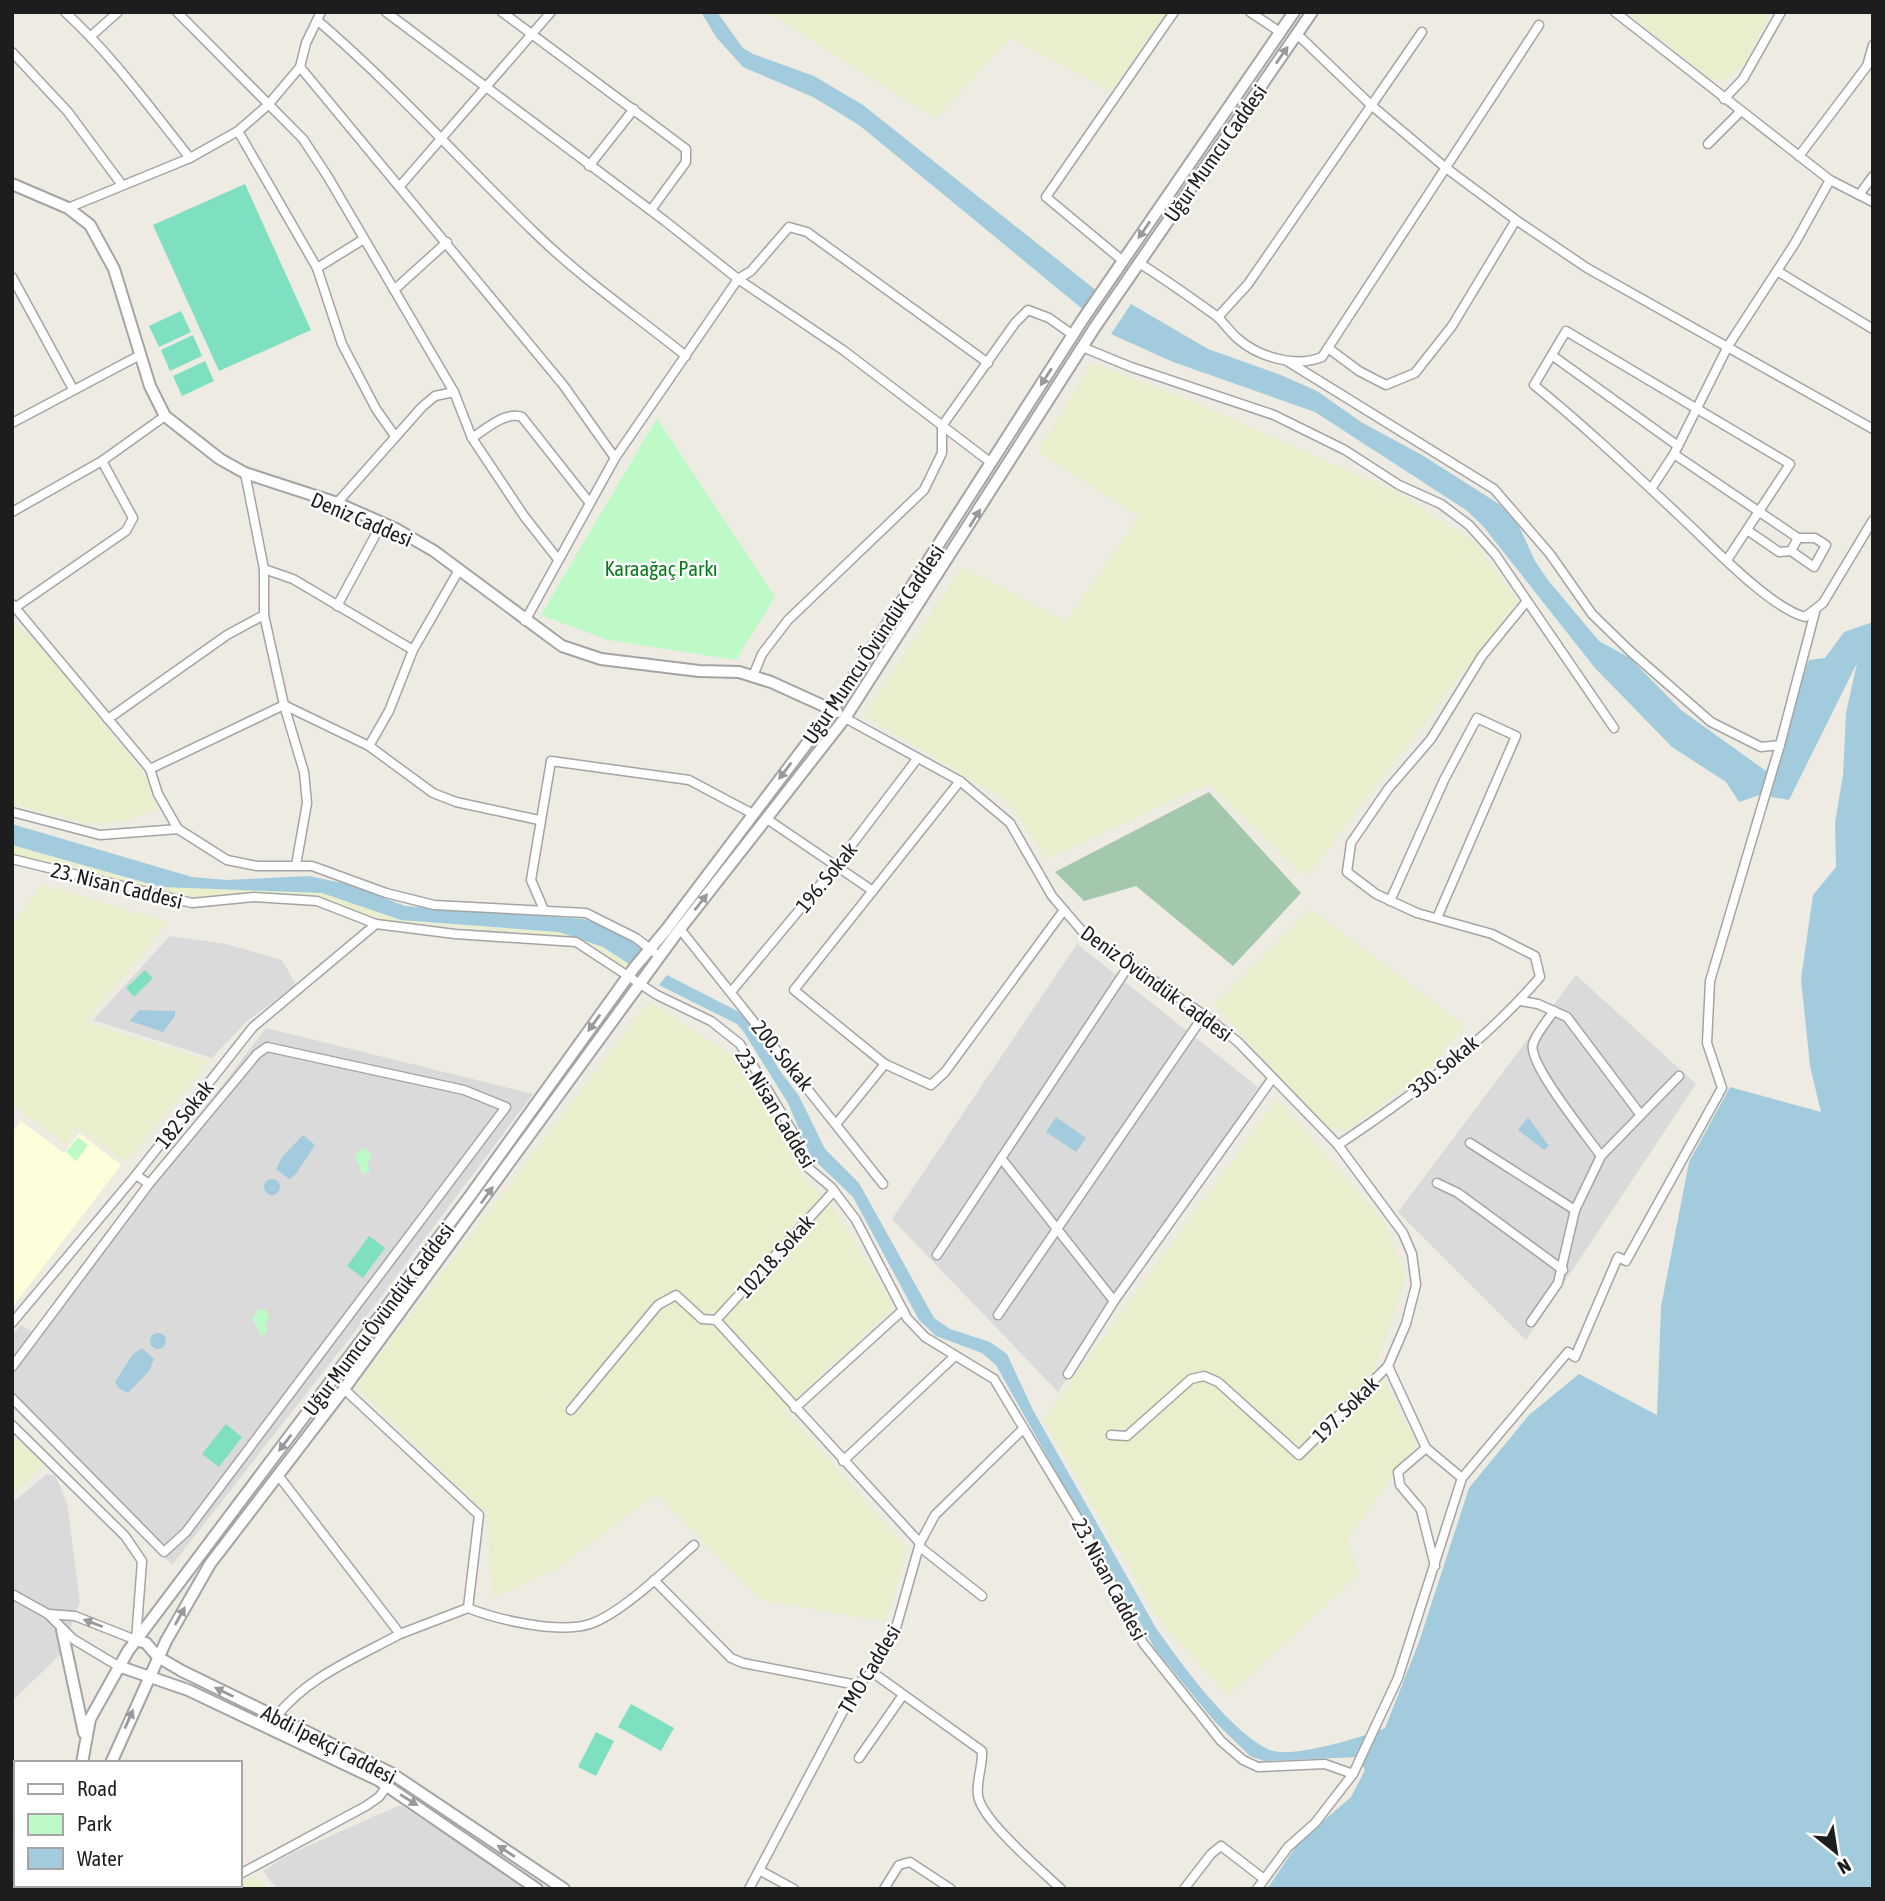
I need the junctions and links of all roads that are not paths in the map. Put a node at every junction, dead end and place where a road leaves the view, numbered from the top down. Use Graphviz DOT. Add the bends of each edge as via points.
graph roads {
  1 [pos="65,12"];
  2 [pos="118,12"];
  3 [pos="177,12"];
  4 [pos="386,12"];
  5 [pos="502,12"];
  6 [pos="551,12"];
  7 [pos="1174,12"];
  8 [pos="1250,12"];
  9 [pos="1294,12"];
  10 [pos="1312,12"];
  11 [pos="1615,12"];
  12 [pos="1781,12"];
  13 [pos="319,16"];
  14 [pos="1539,25"];
  15 [pos="1280,32"];
  16 [pos="1422,32"];
  17 [pos="532,34"];
  18 [pos="1297,34"];
  19 [pos="91,36"];
  20 [pos="1873,45"];
  21 [pos="12,52"];
  22 [pos="300,67"];
  23 [pos="486,88"];
  24 [pos="1724,99"];
  25 [pos="268,104"];
  26 [pos="1371,105"];
  27 [pos="634,108"];
  28 [pos="1740,111"];
  29 [pos="239,131"];
  30 [pos="443,137"];
  31 [pos="1708,144"];
  32 [pos="1799,156"];
  33 [pos="190,158"];
  34 [pos="589,166"];
  35 [pos="1446,168"];
  36 [pos="1873,176"];
  37 [pos="1830,180"];
  38 [pos="12,184"];
  39 [pos="122,185"];
  40 [pos="400,186"];
  41 [pos="1859,195"];
  42 [pos="1873,202"];
  43 [pos="68,208"];
  44 [pos="651,210"];
  45 [pos="1516,220"];
  46 [pos="364,239"];
  47 [pos="447,242"];
  48 [pos="1123,261"];
  49 [pos="1139,263"];
  50 [pos="317,268"];
  51 [pos="1777,271"];
  52 [pos="12,277"];
  53 [pos="738,279"];
  54 [pos="394,290"];
  55 [pos="1218,317"];
  56 [pos="1083,319"];
  57 [pos="1095,327"];
  58 [pos="1873,329"];
  59 [pos="1073,335"];
  60 [pos="1728,346"];
  61 [pos="1082,347"];
  62 [pos="1328,348"];
  63 [pos="139,355"];
  64 [pos="686,356"];
  65 [pos="1553,356"];
  66 [pos="1287,361"];
  67 [pos="988,363"];
  68 [pos="73,389"];
  69 [pos="454,392"];
  70 [pos="1699,407"];
  71 [pos="165,416"];
  72 [pos="12,423"];
  73 [pos="942,426"];
  74 [pos="1873,429"];
  75 [pos="395,436"];
  76 [pos="472,438"];
  77 [pos="1676,450"];
  78 [pos="615,458"];
  79 [pos="102,461"];
  80 [pos="990,462"];
  81 [pos="245,473"];
  82 [pos="1651,489"];
  83 [pos="589,502"];
  84 [pos="337,503"];
  85 [pos="1761,511"];
  86 [pos="12,512"];
  87 [pos="1873,520"];
  88 [pos="382,523"];
  89 [pos="1747,530"];
  90 [pos="1798,538"];
  91 [pos="1791,551"];
  92 [pos="557,558"];
  93 [pos="1727,560"];
  94 [pos="264,569"];
  95 [pos="459,570"];
  96 [pos="1527,601"];
  97 [pos="14,606"];
  98 [pos="337,606"];
  99 [pos="1815,612"];
  100 [pos="264,615"];
  101 [pos="525,621"];
  102 [pos="413,650"];
  103 [pos="753,676"];
  104 [pos="284,705"];
  105 [pos="833,709"];
  106 [pos="845,718"];
  107 [pos="108,719"];
  108 [pos="1614,728"];
  109 [pos="1780,745"];
  110 [pos="369,746"];
  111 [pos="917,759"];
  112 [pos="150,769"];
  113 [pos="960,781"];
  114 [pos="12,812"];
  115 [pos="753,814"];
  116 [pos="767,819"];
  117 [pos="539,820"];
  118 [pos="178,829"];
  119 [pos="12,859"];
  120 [pos="296,865"];
  121 [pos="835,867"];
  122 [pos="873,891"];
  123 [pos="1390,901"];
  124 [pos="544,909"];
  125 [pos="1063,911"];
  126 [pos="1437,918"];
  127 [pos="376,924"];
  128 [pos="680,929"];
  129 [pos="647,952"];
  130 [pos="659,961"];
  131 [pos="1130,964"];
  132 [pos="631,971"];
  133 [pos="643,981"];
  134 [pos="732,992"];
  135 [pos="1520,1001"];
  136 [pos="1554,1011"];
  137 [pos="1204,1014"];
  138 [pos="885,1064"];
  139 [pos="1679,1076"];
  140 [pos="1272,1079"];
  141 [pos="1640,1114"];
  142 [pos="837,1123"];
  143 [pos="1470,1143"];
  144 [pos="1338,1145"];
  145 [pos="1601,1156"];
  146 [pos="1000,1158"];
  147 [pos="136,1175"];
  148 [pos="1437,1183"];
  149 [pos="883,1184"];
  150 [pos="149,1185"];
  151 [pos="834,1191"];
  152 [pos="1575,1210"];
  153 [pos="1056,1230"];
  154 [pos="1412,1254"];
  155 [pos="937,1255"];
  156 [pos="1563,1270"];
  157 [pos="1114,1301"];
  158 [pos="903,1310"];
  159 [pos="998,1315"];
  160 [pos="716,1320"];
  161 [pos="1531,1322"];
  162 [pos="12,1323"];
  163 [pos="955,1356"];
  164 [pos="1388,1366"];
  165 [pos="12,1367"];
  166 [pos="1068,1374"];
  167 [pos="344,1389"];
  168 [pos="12,1398"];
  169 [pos="795,1408"];
  170 [pos="572,1410"];
  171 [pos="12,1425"];
  172 [pos="1023,1429"];
  173 [pos="1111,1435"];
  174 [pos="1426,1448"];
  175 [pos="844,1461"];
  176 [pos="278,1475"];
  177 [pos="1462,1478"];
  178 [pos="694,1545"];
  179 [pos="920,1545"];
  180 [pos="1435,1567"];
  181 [pos="654,1580"];
  182 [pos="12,1594"];
  183 [pos="982,1596"];
  184 [pos="468,1608"];
  185 [pos="48,1614"];
  186 [pos="62,1630"];
  187 [pos="401,1634"];
  188 [pos="136,1640"];
  189 [pos="158,1657"];
  190 [pos="118,1666"];
  191 [pos="872,1672"];
  192 [pos="149,1677"];
  193 [pos="857,1685"];
  194 [pos="903,1695"];
  195 [pos="276,1717"];
  196 [pos="85,1736"];
  197 [pos="859,1758"];
  198 [pos="82,1761"];
  199 [pos="112,1761"];
  200 [pos="1353,1774"];
  201 [pos="387,1786"];
  202 [pos="759,1870"];
  203 [pos="242,1873"];
  204 [pos="1264,1879"];
  205 [pos="537,1889"];
  206 [pos="564,1889"];
  207 [pos="749,1889"];
  208 [pos="794,1889"];
  209 [pos="884,1889"];
  210 [pos="951,1889"];
  211 [pos="1061,1889"];
  212 [pos="1184,1889"];
  213 [pos="1257,1889"];
  1 -- 19 [label="street"];
  2 -- 19 [label="street"];
  3 -- 25 [label="street"];
  4 -- 23 [label="street"];
  5 -- 17 [label="street"];
  6 -- 17 [label="street"];
  7 -- 48 [label="street" via="1046,197"];
  8 -- 15 [label="street"];
  9 -- 15 [label="street, Uğur Mumcu Caddesi"];
  10 -- 18 [label="street, Uğur Mumcu Caddesi"];
  11 -- 24 [label="street"];
  12 -- 24 [label="street" via="1743,79"];
  13 -- 22 [label="street"];
  13 -- 30 [label="street"];
  14 -- 35 [label="street"];
  15 -- 48 [label="street, Uğur Mumcu Caddesi, one-way"];
  16 -- 26 [label="street"];
  17 -- 23 [label="street"];
  17 -- 27 [label="street"];
  18 -- 26 [label="street"];
  49 -- 18 [label="street, Uğur Mumcu Caddesi, one-way"];
  19 -- 33 [label="street"];
  20 -- 32 [label="street" via="1867,66"];
  21 -- 39 [label="street" via="68,112"];
  22 -- 25 [label="street"];
  22 -- 40 [label="street"];
  23 -- 30 [label="street"];
  23 -- 34 [label="street"];
  24 -- 28 [label="street"];
  25 -- 29 [label="street"];
  25 -- 46 [label="street" via="303,139"];
  26 -- 35 [label="street"];
  26 -- 55 [label="street" via="1248,285"];
  27 -- 34 [label="street"];
  27 -- 44 [label="street" via="688,154"];
  28 -- 31 [label="street"];
  28 -- 32 [label="street"];
  29 -- 33 [label="street"];
  29 -- 50 [label="street"];
  30 -- 40 [label="street"];
  30 -- 64 [label="street" via="563,258"];
  32 -- 37 [label="street"];
  33 -- 39 [label="street"];
  34 -- 44 [label="street"];
  35 -- 45 [label="street"];
  35 -- 62 [label="street"];
  36 -- 41 [label="street"];
  37 -- 41 [label="street"];
  37 -- 51 [label="street"];
  38 -- 43 [label="street, Deniz Caddesi"];
  39 -- 43 [label="street"];
  40 -- 47 [label="street"];
  41 -- 42 [label="street"];
  43 -- 63 [label="street, Deniz Caddesi" via="90,225 114,269"];
  44 -- 53 [label="street"];
  45 -- 60 [label="street" via="1587,268"];
  45 -- 62 [label="street" via="1452,326 1415,373 1386,385"];
  46 -- 50 [label="street"];
  46 -- 54 [label="street"];
  47 -- 54 [label="street"];
  47 -- 78 [label="street" via="564,386"];
  48 -- 56 [label="street, Uğur Mumcu Caddesi"];
  49 -- 55 [label="street"];
  49 -- 57 [label="street, Uğur Mumcu Caddesi"];
  50 -- 75 [label="street" via="342,344"];
  51 -- 58 [label="street"];
  51 -- 60 [label="street"];
  52 -- 68 [label="street"];
  53 -- 64 [label="street"];
  53 -- 67 [label="street" via="761,261 789,227 803,230"];
  53 -- 73 [label="street" via="843,350"];
  54 -- 69 [label="street"];
  55 -- 66 [label="street" via="1238,339"];
  56 -- 59 [label="street, Uğur Mumcu Övündük Caddesi"];
  57 -- 61 [label="street, Uğur Mumcu Övündük Caddesi"];
  59 -- 67 [label="street" via="1028,310"];
  59 -- 80 [label="street, Uğur Mumcu Övündük Caddesi, one-way"];
  60 -- 70 [label="street"];
  60 -- 74 [label="street"];
  61 -- 96 [label="street" via="1274,415 1441,504 1469,525 1495,554"];
  106 -- 61 [label="street, Uğur Mumcu Övündük Caddesi, one-way"];
  62 -- 66 [label="street" via="1312,361"];
  63 -- 68 [label="street"];
  63 -- 71 [label="street, Deniz Caddesi"];
  64 -- 78 [label="street"];
  65 -- 70 [label="street" via="1566,331"];
  65 -- 77 [label="street"];
  65 -- 82 [label="street" via="1534,385"];
  66 -- 109 [label="street" via="1494,489 1550,554 1592,614 1632,652 1711,722 1761,747"];
  67 -- 73 [label="street"];
  68 -- 72 [label="street"];
  69 -- 75 [label="street" via="435,396"];
  69 -- 76 [label="street"];
  70 -- 77 [label="street"];
  70 -- 85 [label="street" via="1790,464"];
  71 -- 79 [label="street"];
  71 -- 81 [label="street, Deniz Caddesi"];
  73 -- 80 [label="street"];
  73 -- 103 [label="street" via="942,453 924,490 789,620 762,654"];
  75 -- 84 [label="street"];
  76 -- 83 [label="street" via="502,419 522,417"];
  76 -- 92 [label="street"];
  77 -- 82 [label="street"];
  77 -- 85 [label="street"];
  78 -- 83 [label="street"];
  79 -- 86 [label="street"];
  79 -- 97 [label="street" via="133,518 126,531"];
  80 -- 105 [label="street, Uğur Mumcu Övündük Caddesi"];
  81 -- 84 [label="street, Deniz Caddesi"];
  81 -- 94 [label="street"];
  82 -- 93 [label="street"];
  83 -- 92 [label="street"];
  84 -- 88 [label="street, Deniz Caddesi"];
  85 -- 89 [label="street"];
  85 -- 90 [label="street"];
  87 -- 99 [label="street"];
  88 -- 95 [label="street, Deniz Caddesi"];
  88 -- 98 [label="street"];
  89 -- 91 [label="street" via="1779,552"];
  89 -- 93 [label="street"];
  90 -- 91 [label="street"];
  90 -- 91 [label="street" via="1815,538 1826,545 1814,566"];
  92 -- 101 [label="street"];
  93 -- 99 [label="street" via="1789,613 1804,617"];
  94 -- 98 [label="street" via="293,579"];
  94 -- 100 [label="street"];
  95 -- 101 [label="street, Deniz Caddesi"];
  95 -- 102 [label="street"];
  96 -- 108 [label="street"];
  96 -- 123 [label="street" via="1482,656 1431,739 1388,789 1351,843 1347,872"];
  97 -- 107 [label="street"];
  98 -- 102 [label="street"];
  99 -- 109 [label="street"];
  100 -- 104 [label="street"];
  100 -- 107 [label="street" via="218,641"];
  101 -- 103 [label="street, Deniz Caddesi" via="562,646 601,659"];
  102 -- 110 [label="street" via="389,711"];
  103 -- 105 [label="street, Deniz Caddesi"];
  104 -- 110 [label="street"];
  104 -- 112 [label="street"];
  104 -- 120 [label="street" via="304,772 307,803"];
  105 -- 106 [label="street, Deniz Caddesi"];
  105 -- 115 [label="street, Uğur Mumcu Övündük Caddesi, one-way"];
  106 -- 111 [label="street, Deniz Övündük Caddesi"];
  106 -- 116 [label="street, Uğur Mumcu Övündük Caddesi"];
  107 -- 112 [label="street"];
  109 -- 177 [label="street" via="1710,981 1707,1043 1722,1088 1626,1261 1618,1257 1575,1357 1568,1352"];
  110 -- 117 [label="street" via="433,793"];
  111 -- 113 [label="street, Deniz Övündük Caddesi"];
  111 -- 121 [label="street, 196. Sokak"];
  112 -- 118 [label="street"];
  113 -- 122 [label="street"];
  113 -- 125 [label="street, Deniz Övündük Caddesi" via="1010,823"];
  114 -- 118 [label="street" via="100,835"];
  115 -- 117 [label="street" via="689,780 551,761"];
  115 -- 129 [label="street, Uğur Mumcu Övündük Caddesi"];
  116 -- 121 [label="street"];
  128 -- 116 [label="street, Uğur Mumcu Övündük Caddesi, one-way"];
  117 -- 124 [label="street" via="531,880"];
  118 -- 120 [label="street" via="228,860 257,866"];
  119 -- 127 [label="street, 23. Nisan Caddesi" via="192,903 254,897 317,901"];
  120 -- 124 [label="street" via="434,905"];
  121 -- 122 [label="street"];
  121 -- 134 [label="street, 196. Sokak"];
  122 -- 138 [label="street" via="794,990"];
  123 -- 126 [label="street"];
  123 -- 126 [label="street" via="1477,718 1517,736"];
  124 -- 129 [label="street" via="586,913 619,928"];
  125 -- 131 [label="street, Deniz Övündük Caddesi" via="1082,932"];
  125 -- 138 [label="street" via="931,1085"];
  126 -- 135 [label="street, 330. Sokak" via="1492,934 1535,956 1540,977"];
  127 -- 132 [label="street, 23. Nisan Caddesi" via="576,942"];
  127 -- 147 [label="street, 182 Sokak" via="253,1027"];
  128 -- 130 [label="street, Uğur Mumcu Övündük Caddesi"];
  128 -- 134 [label="street, 200. Sokak"];
  129 -- 130 [label="street"];
  129 -- 132 [label="street, Uğur Mumcu Övündük Caddesi"];
  130 -- 133 [label="street, Uğur Mumcu Övündük Caddesi"];
  131 -- 137 [label="street, Deniz Övündük Caddesi"];
  131 -- 146 [label="street"];
  132 -- 133 [label="street, 23. Nisan Caddesi"];
  132 -- 188 [label="street, Uğur Mumcu Övündük Caddesi, one-way" via="470,1196"];
  133 -- 151 [label="street, 23. Nisan Caddesi" via="740,1044 794,1134 806,1166"];
  167 -- 133 [label="street, Uğur Mumcu Övündük Caddesi, one-way"];
  134 -- 142 [label="street, 200. Sokak"];
  135 -- 136 [label="street"];
  135 -- 144 [label="street, 330. Sokak" via="1422,1086"];
  136 -- 141 [label="street" via="1567,1017"];
  136 -- 145 [label="street" via="1532,1053"];
  137 -- 140 [label="street, Deniz Övündük Caddesi"];
  137 -- 153 [label="street"];
  138 -- 142 [label="street"];
  139 -- 141 [label="street"];
  140 -- 144 [label="street, Deniz Övündük Caddesi"];
  140 -- 157 [label="street"];
  141 -- 145 [label="street"];
  142 -- 149 [label="street, 200. Sokak"];
  143 -- 152 [label="street"];
  144 -- 154 [label="street, Deniz Övündük Caddesi" via="1403,1233"];
  145 -- 152 [label="street"];
  146 -- 153 [label="street"];
  146 -- 155 [label="street"];
  147 -- 150 [label="street"];
  147 -- 162 [label="street, 182 Sokak"];
  148 -- 156 [label="street" via="1458,1193"];
  150 -- 165 [label="street"];
  150 -- 168 [label="street" via="267,1047 464,1090 506,1107 186,1532 164,1552"];
  151 -- 158 [label="street, 23. Nisan Caddesi" via="856,1220"];
  151 -- 160 [label="street, 10218. Sokak"];
  152 -- 156 [label="street"];
  153 -- 157 [label="street"];
  153 -- 159 [label="street"];
  154 -- 164 [label="street, 197. Sokak" via="1416,1285"];
  156 -- 161 [label="street"];
  157 -- 166 [label="street"];
  158 -- 163 [label="street, 23. Nisan Caddesi" via="926,1337"];
  158 -- 169 [label="street"];
  160 -- 169 [label="street"];
  160 -- 170 [label="street" via="702,1319 676,1295 658,1305"];
  163 -- 172 [label="street, 23. Nisan Caddesi" via="994,1379"];
  163 -- 175 [label="street"];
  164 -- 173 [label="street, 197. Sokak" via="1299,1455 1218,1382 1204,1376 1191,1379 1127,1436"];
  164 -- 174 [label="street"];
  167 -- 176 [label="street, Uğur Mumcu Övündük Caddesi"];
  167 -- 184 [label="street" via="479,1515"];
  169 -- 175 [label="street"];
  171 -- 188 [label="street" via="125,1536 142,1561"];
  172 -- 179 [label="street, TMO Caddesi" via="934,1515"];
  172 -- 200 [label="street, 23. Nisan Caddesi" via="1080,1522 1143,1643 1221,1741 1258,1767 1325,1764"];
  174 -- 177 [label="street"];
  174 -- 180 [label="street" via="1398,1472 1400,1485 1421,1510"];
  175 -- 179 [label="street"];
  176 -- 187 [label="street"];
  189 -- 176 [label="street, Uğur Mumcu Övündük Caddesi, one-way" via="210,1564"];
  177 -- 180 [label="street"];
  178 -- 181 [label="street"];
  179 -- 183 [label="street"];
  179 -- 191 [label="street, TMO Caddesi" via="904,1607"];
  180 -- 200 [label="street" via="1398,1678"];
  181 -- 184 [label="street" via="592,1623 566,1627 490,1617"];
  181 -- 193 [label="street" via="731,1658"];
  182 -- 185 [label="street"];
  184 -- 187 [label="street"];
  185 -- 186 [label="street"];
  188 -- 185 [label="street, one-way" via="75,1616"];
  186 -- 190 [label="street"];
  186 -- 196 [label="street"];
  187 -- 195 [label="street" via="308,1684"];
  188 -- 189 [label="street, Abdi İpekçi Caddesi" via="146,1643"];
  188 -- 190 [label="street, Uğur Mumcu Övündük Caddesi"];
  189 -- 192 [label="street, Uğur Mumcu Övündük Caddesi"];
  195 -- 189 [label="street, Abdi İpekçi Caddesi, one-way"];
  190 -- 192 [label="street, Abdi İpekçi Caddesi"];
  190 -- 196 [label="street, Uğur Mumcu Övündük Caddesi"];
  191 -- 193 [label="street, TMO Caddesi"];
  191 -- 194 [label="street"];
  199 -- 192 [label="street, Uğur Mumcu Övündük Caddesi, one-way"];
  192 -- 201 [label="street, Abdi İpekçi Caddesi" via="188,1690"];
  193 -- 202 [label="street, TMO Caddesi"];
  194 -- 197 [label="street"];
  194 -- 211 [label="street" via="982,1751 980,1805"];
  206 -- 195 [label="street, Abdi İpekçi Caddesi, one-way" via="391,1773"];
  196 -- 198 [label="street"];
  200 -- 204 [label="street"];
  201 -- 203 [label="street" via="366,1806"];
  201 -- 205 [label="street, Abdi İpekçi Caddesi, one-way"];
  202 -- 207 [label="street, TMO Caddesi"];
  202 -- 208 [label="street"];
  204 -- 212 [label="street" via="1221,1846"];
  204 -- 213 [label="street"];
  209 -- 210 [label="street" via="899,1865 910,1862"];
}
